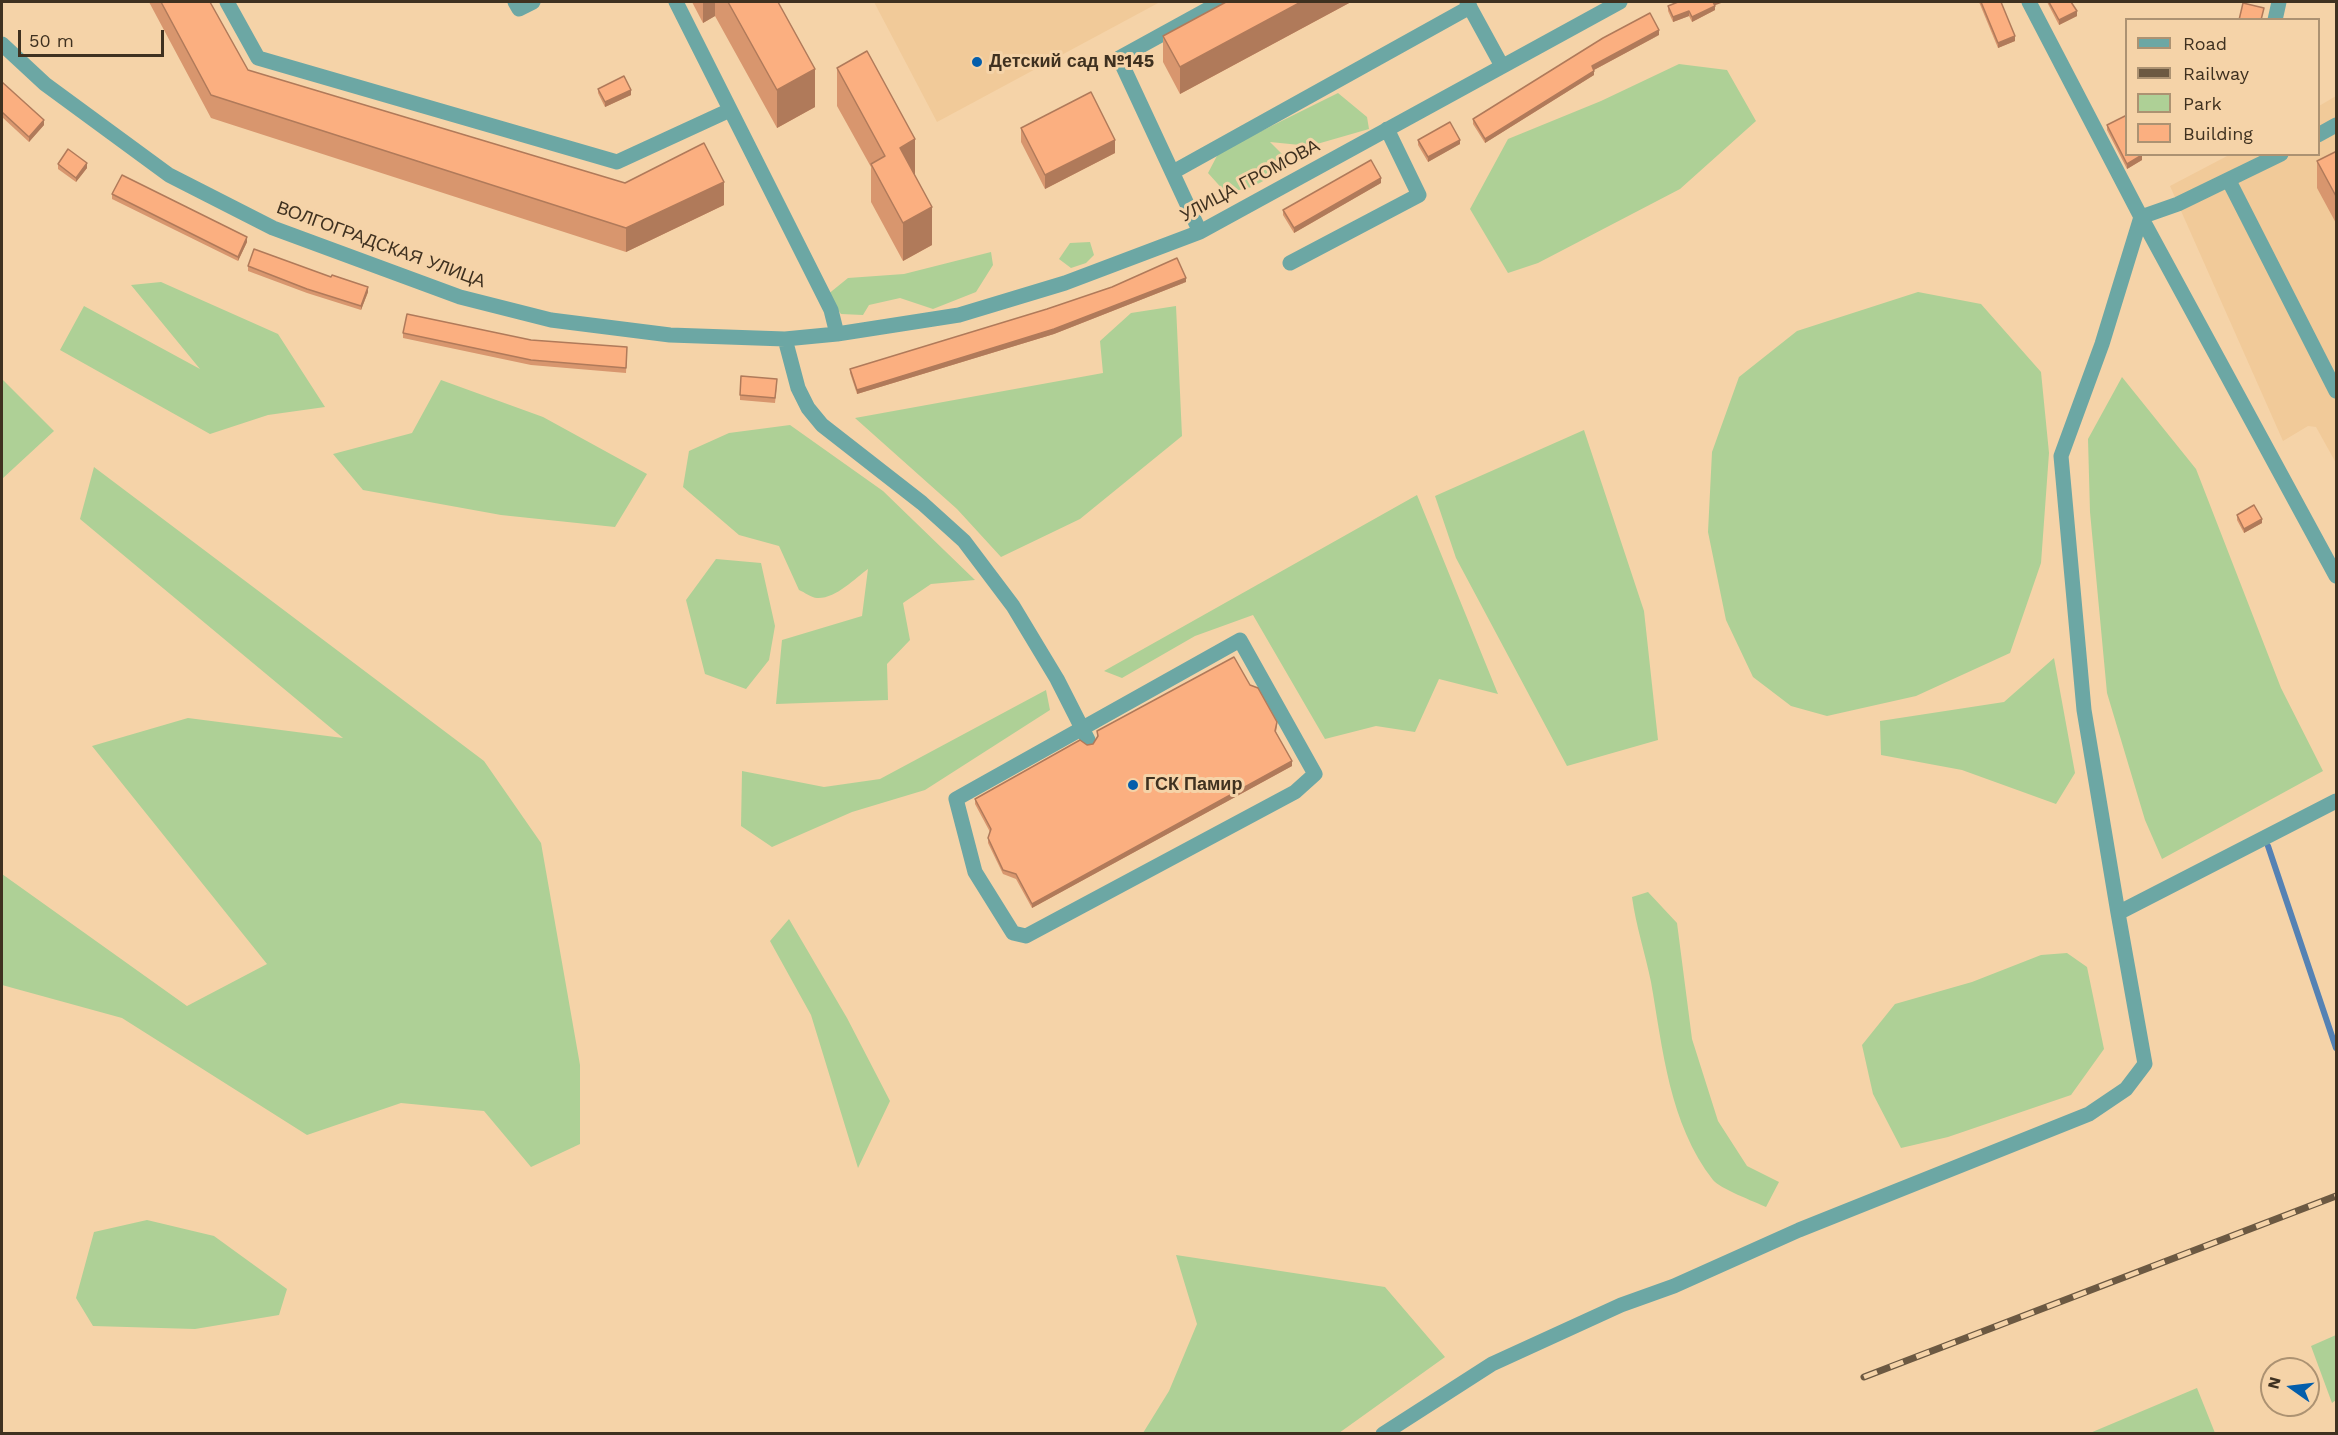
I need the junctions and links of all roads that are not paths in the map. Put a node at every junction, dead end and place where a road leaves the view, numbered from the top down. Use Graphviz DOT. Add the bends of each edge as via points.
graph roads {
  1 [pos="227,2"];
  2 [pos="514,2"];
  3 [pos="533,2"];
  4 [pos="676,2"];
  5 [pos="1221,2"];
  6 [pos="2029,2"];
  7 [pos="2279,2"];
  8 [pos="1469,4"];
  9 [pos="1611,4"];
  10 [pos="2276,18"];
  11 [pos="2,44"];
  12 [pos="1502,66"];
  13 [pos="730,110"];
  14 [pos="2337,125"];
  15 [pos="1387,129"];
  16 [pos="2320,134"];
  17 [pos="2276,156"];
  18 [pos="1173,172"];
  19 [pos="2229,181"];
  20 [pos="2141,217"];
  21 [pos="1200,232"];
  22 [pos="1290,263"];
  23 [pos="837,334"];
  24 [pos="785,339"];
  25 [pos="2337,391"];
  26 [pos="2337,576"];
  27 [pos="1084,735"];
  28 [pos="2337,801"];
  29 [pos="2118,913"];
  30 [pos="1383,1434"];
  1 -- 13 [label="street" via="258,58 617,162"];
  2 -- 3 [label="street" via="519,9"];
  4 -- 13 [label="street"];
  5 -- 18 [label="street" via="1119,58"];
  6 -- 20 [label="street"];
  7 -- 10 [label="street"];
  8 -- 12 [label="street"];
  8 -- 18 [label="street"];
  9 -- 12 [label="street, УЛИЦА ГРОМОВА"];
  11 -- 24 [label="street, ВОЛГОГРАДСКАЯ УЛИЦА" via="45,84 169,175 273,228 460,297 551,320 670,335"];
  12 -- 15 [label="street, УЛИЦА ГРОМОВА"];
  13 -- 23 [label="street" via="831,310"];
  14 -- 16 [label="street"];
  15 -- 21 [label="street, УЛИЦА ГРОМОВА"];
  15 -- 22 [label="street" via="1419,195"];
  17 -- 19 [label="street"];
  18 -- 21 [label="street"];
  19 -- 20 [label="street"];
  19 -- 25 [label="street"];
  20 -- 26 [label="street"];
  20 -- 29 [label="street" via="2102,344 2061,456 2084,710"];
  21 -- 23 [label="street, УЛИЦА ГРОМОВА" via="1065,283 959,315"];
  23 -- 24 [label="street, ВОЛГОГРАДСКАЯ УЛИЦА"];
  24 -- 27 [label="street" via="798,388 808,408 822,425 922,503 964,542 1013,606"];
  27 -- 27 [label="street" via="1240,640 1315,774 1295,792 1026,936 1013,933 975,872 956,799"];
  28 -- 29 [label="street"];
  29 -- 30 [label="street" via="2145,1064 2126,1089 2089,1114 1799,1230 1492,1364"];
}
